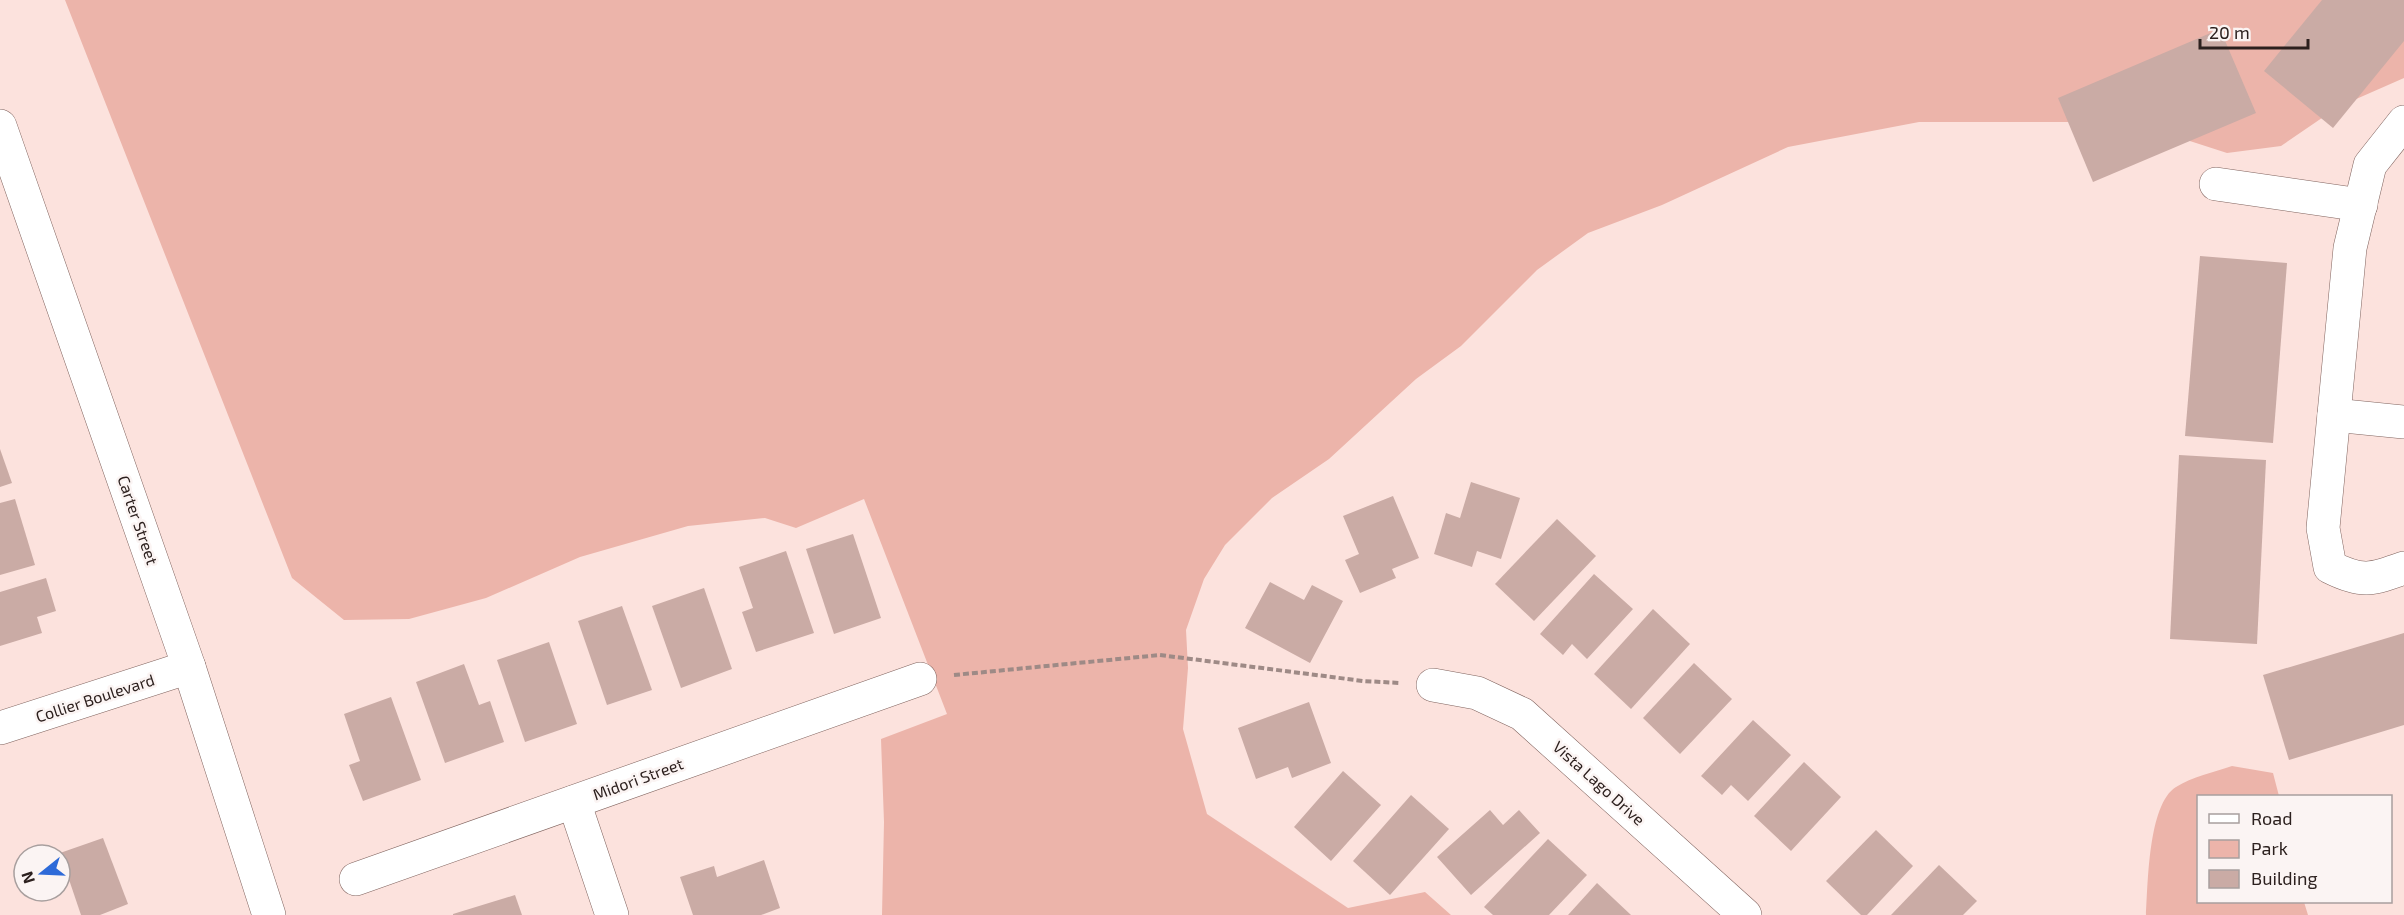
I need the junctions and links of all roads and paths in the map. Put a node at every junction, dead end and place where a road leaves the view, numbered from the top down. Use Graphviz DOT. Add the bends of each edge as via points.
graph roads {
  1 [pos="2404,122"];
  2 [pos="0,126"];
  3 [pos="2216,183"];
  4 [pos="2361,205"];
  5 [pos="2334,415"];
  6 [pos="2404,422"];
  7 [pos="2404,568"];
  8 [pos="189,667"];
  9 [pos="920,679"];
  10 [pos="1433,685"];
  11 [pos="0,728"];
  12 [pos="574,802"];
  13 [pos="356,879"];
  14 [pos="269,915"];
  15 [pos="612,915"];
  16 [pos="1745,915"];
  1 -- 4 [label="street" via="2370,165"];
  2 -- 8 [label="street, Carter Street"];
  3 -- 4 [label="street"];
  4 -- 5 [label="street" via="2350,248"];
  5 -- 6 [label="street"];
  5 -- 7 [label="street" via="2323,528 2330,567 2353,579 2378,577"];
  8 -- 11 [label="street, Collier Boulevard"];
  8 -- 14 [label="street, Carter Street"];
  9 -- 10 [label="path" via="1160,655 1363,681"];
  9 -- 12 [label="street, Midori Street"];
  10 -- 16 [label="street, Vista Lago Drive" via="1477,693 1522,714"];
  12 -- 13 [label="street, Midori Street"];
  12 -- 15 [label="street"];
}
